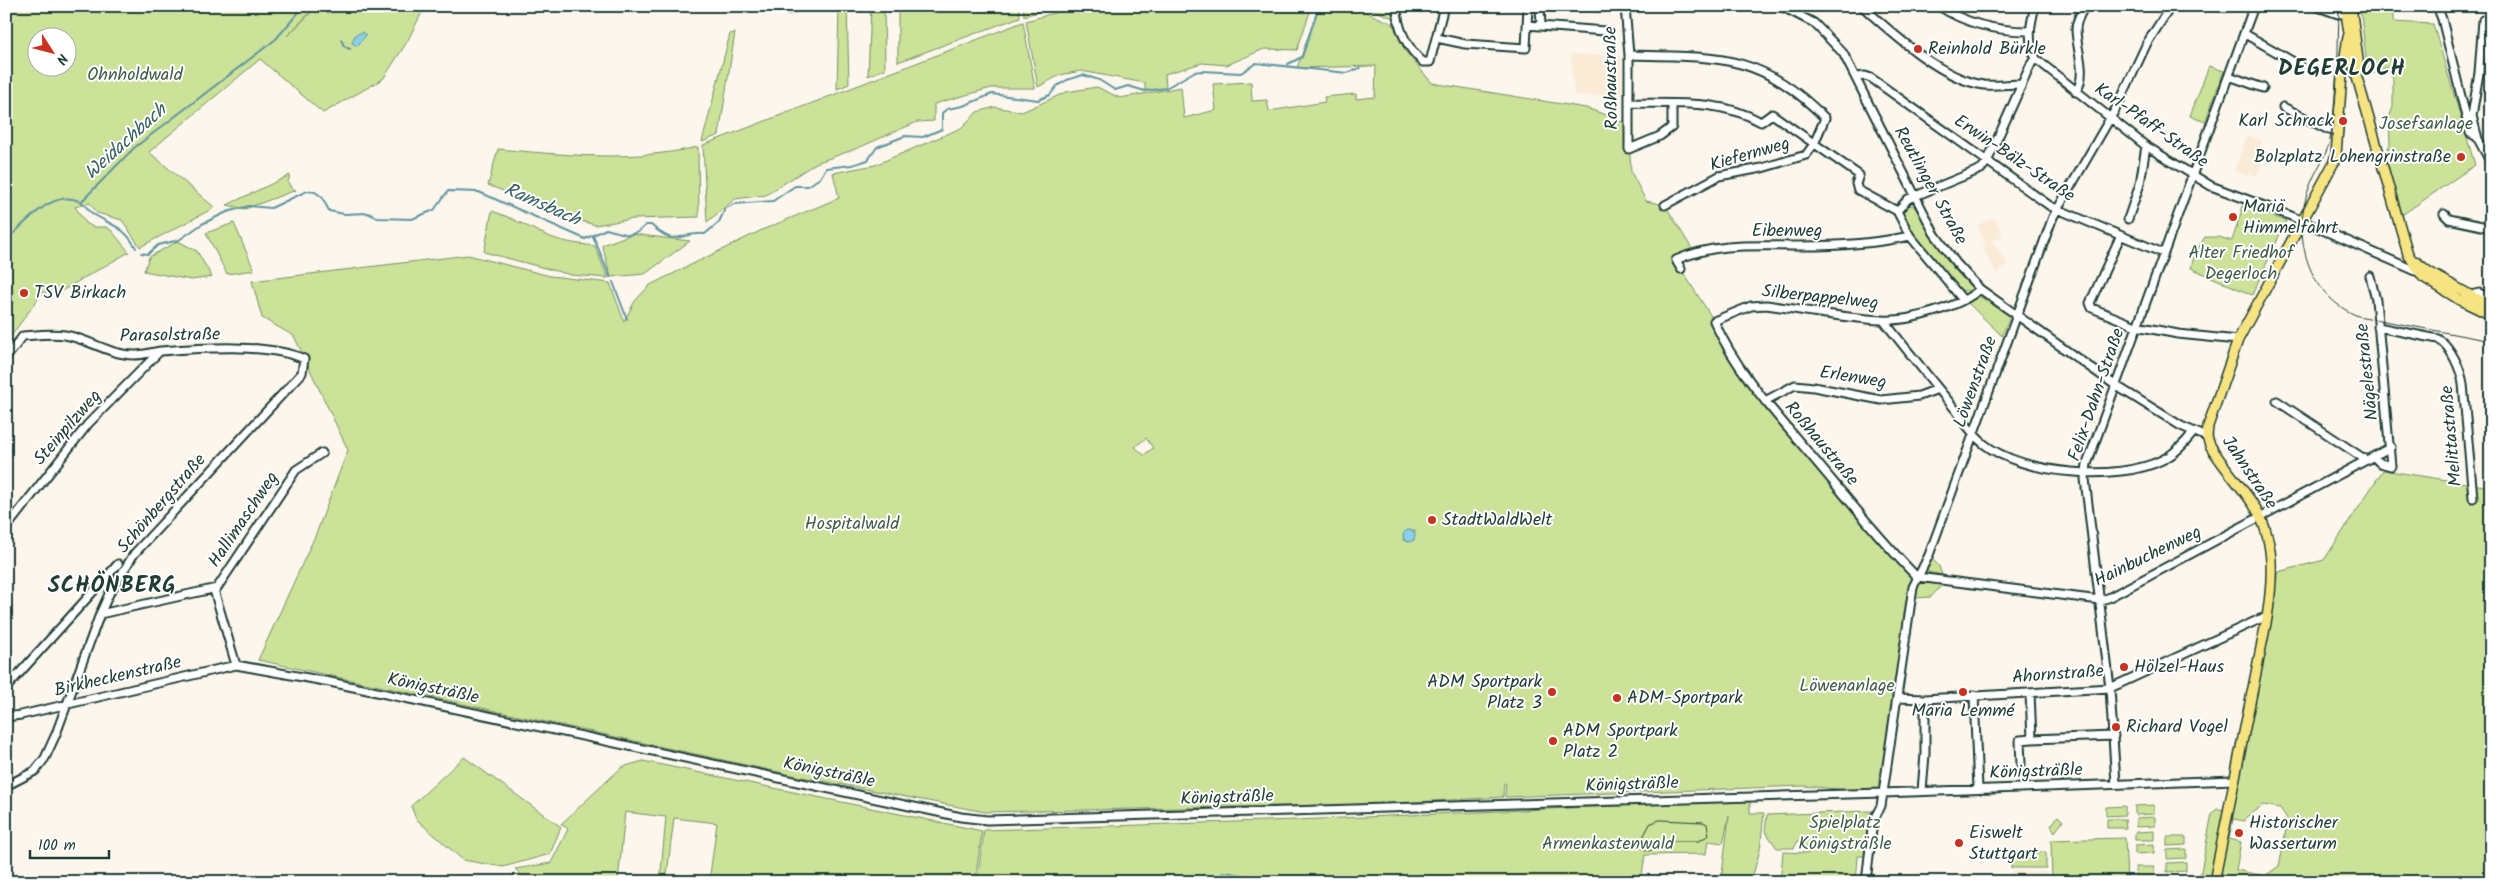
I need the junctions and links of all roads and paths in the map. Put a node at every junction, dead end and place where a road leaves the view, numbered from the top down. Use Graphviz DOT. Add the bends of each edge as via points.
graph roads {
  1 [pos="1397,6"];
  2 [pos="1444,6"];
  3 [pos="1528,6"];
  4 [pos="1540,6"];
  5 [pos="1588,6"];
  6 [pos="1625,6"];
  7 [pos="1781,6"];
  8 [pos="1862,6"];
  9 [pos="1939,6"];
  10 [pos="2035,6"];
  11 [pos="2085,6"];
  12 [pos="2171,6"];
  13 [pos="2254,6"];
  14 [pos="2316,6"];
  15 [pos="2437,6"];
  16 [pos="1602,7"];
  17 [pos="2348,10"];
  18 [pos="2483,20"];
  19 [pos="1527,25"];
  20 [pos="1540,26"];
  21 [pos="1605,31"];
  22 [pos="2029,31"];
  23 [pos="2245,34"];
  24 [pos="2348,37"];
  25 [pos="1437,38"];
  26 [pos="2356,45"];
  27 [pos="1629,55"];
  28 [pos="2351,55"];
  29 [pos="2036,59"];
  30 [pos="2299,65"];
  31 [pos="2343,70"];
  32 [pos="2355,73"];
  33 [pos="2229,76"];
  34 [pos="1857,78"];
  35 [pos="2022,84"];
  36 [pos="2263,88"];
  37 [pos="2360,88"];
  38 [pos="2076,92"];
  39 [pos="1629,103"];
  40 [pos="1672,104"];
  41 [pos="2283,107"];
  42 [pos="2111,119"];
  43 [pos="2338,132"];
  44 [pos="2477,137"];
  45 [pos="1814,144"];
  46 [pos="2146,146"];
  47 [pos="2490,160"];
  48 [pos="1987,162"];
  49 [pos="2192,175"];
  50 [pos="1914,196"];
  51 [pos="1664,205"];
  52 [pos="2056,210"];
  53 [pos="1897,212"];
  54 [pos="2444,214"];
  55 [pos="2128,219"];
  56 [pos="2302,220"];
  57 [pos="2491,228"];
  58 [pos="1910,236"];
  59 [pos="2120,237"];
  60 [pos="2163,253"];
  61 [pos="2408,254"];
  62 [pos="1681,269"];
  63 [pos="2418,272"];
  64 [pos="2370,276"];
  65 [pos="2439,278"];
  66 [pos="1980,289"];
  67 [pos="2471,295"];
  68 [pos="2491,299"];
  69 [pos="1963,300"];
  70 [pos="2491,307"];
  71 [pos="2491,315"];
  72 [pos="2016,317"];
  73 [pos="1884,320"];
  74 [pos="1714,321"];
  75 [pos="2136,326"];
  76 [pos="2378,327"];
  77 [pos="2238,340"];
  78 [pos="159,352"];
  79 [pos="6,358"];
  80 [pos="302,373"];
  81 [pos="2115,385"];
  82 [pos="1938,389"];
  83 [pos="1765,401"];
  84 [pos="2277,401"];
  85 [pos="1974,433"];
  86 [pos="2193,433"];
  87 [pos="2207,437"];
  88 [pos="2391,448"];
  89 [pos="322,453"];
  90 [pos="2374,457"];
  91 [pos="2366,460"];
  92 [pos="2086,472"];
  93 [pos="2473,498"];
  94 [pos="2260,516"];
  95 [pos="6,528"];
  96 [pos="118,564"];
  97 [pos="1917,577"];
  98 [pos="214,590"];
  99 [pos="2100,600"];
  100 [pos="100,614"];
  101 [pos="2267,618"];
  102 [pos="236,664"];
  103 [pos="6,688"];
  104 [pos="2110,688"];
  105 [pos="2030,693"];
  106 [pos="1974,695"];
  107 [pos="1897,698"];
  108 [pos="1925,698"];
  109 [pos="67,704"];
  110 [pos="6,717"];
  111 [pos="2114,736"];
  112 [pos="2032,739"];
  113 [pos="2021,765"];
  114 [pos="2234,780"];
  115 [pos="2116,784"];
  116 [pos="6,786"];
  117 [pos="1978,789"];
  118 [pos="1922,791"];
  119 [pos="1883,793"];
  120 [pos="1866,882"];
  121 [pos="2214,882"];
  1 -- 25 [label="street" via="1408,45 1423,62 1430,62"];
  2 -- 25 [label="street"];
  3 -- 19 [label="street"];
  4 -- 20 [label="street"];
  5 -- 16 [label="street"];
  6 -- 27 [label="street, Roßhaustraße"];
  7 -- 34 [label="street, Reutlinger Straße" via="1802,15 1824,32 1843,53"];
  8 -- 35 [label="street" via="1896,37 1964,80 1984,85"];
  9 -- 22 [label="street" via="1953,15 2000,30"];
  10 -- 22 [label="street"];
  11 -- 38 [label="street" via="2076,28 2081,64"];
  12 -- 42 [label="street, Löwenstraße" via="2147,43"];
  13 -- 23 [label="street, Felix-Dahn-Straße"];
  14 -- 17 [label="street" via="2327,12"];
  15 -- 44 [label="street" via="2470,133"];
  17 -- 24 [label="main road"];
  17 -- 26 [label="main road"];
  18 -- 44 [label="street" via="2472,116"];
  19 -- 20 [label="street"];
  19 -- 25 [label="street" via="1526,48 1465,44"];
  20 -- 21 [label="street"];
  22 -- 29 [label="street"];
  23 -- 30 [label="street"];
  23 -- 33 [label="street, Felix-Dahn-Straße"];
  24 -- 28 [label="main road"];
  24 -- 31 [label="main road, Jahnstraße"];
  26 -- 28 [label="main road, Jahnstraße"];
  26 -- 37 [label="main road"];
  27 -- 39 [label="street, Roßhaustraße"];
  27 -- 45 [label="street" via="1722,59 1765,71 1798,93 1825,118"];
  28 -- 31 [label="main road, Jahnstraße"];
  28 -- 32 [label="main road"];
  29 -- 35 [label="street"];
  29 -- 38 [label="street, Karl-Pfaff-Straße"];
  31 -- 32 [label="main road"];
  31 -- 43 [label="main road, Jahnstraße"];
  32 -- 37 [label="main road"];
  33 -- 36 [label="street"];
  33 -- 49 [label="street, Felix-Dahn-Straße"];
  34 -- 48 [label="street, Erwin-Bälz-Straße" via="1871,78"];
  34 -- 50 [label="street, Reutlinger Straße"];
  35 -- 48 [label="street"];
  37 -- 61 [label="main road"];
  38 -- 42 [label="street, Karl-Pfaff-Straße"];
  39 -- 40 [label="street"];
  39 -- 40 [label="street, Roßhaustraße" via="1629,149 1660,136 1672,127"];
  40 -- 45 [label="street" via="1728,108 1761,122 1772,114"];
  41 -- 43 [label="street"];
  42 -- 46 [label="street, Karl-Pfaff-Straße"];
  42 -- 52 [label="street, Löwenstraße"];
  43 -- 56 [label="main road, Jahnstraße" via="2333,164"];
  44 -- 47 [label="street"];
  45 -- 51 [label="street, Kiefernweg" via="1806,155 1719,176"];
  45 -- 53 [label="street" via="1859,175 1858,190"];
  46 -- 49 [label="street, Karl-Pfaff-Straße"];
  46 -- 55 [label="street" via="2140,184"];
  48 -- 50 [label="street" via="1981,169"];
  48 -- 52 [label="street, Erwin-Bälz-Straße"];
  49 -- 56 [label="street, Karl-Pfaff-Straße" via="2210,186"];
  49 -- 60 [label="street, Felix-Dahn-Straße"];
  50 -- 53 [label="street"];
  50 -- 66 [label="street, Reutlinger Straße" via="1940,241"];
  52 -- 59 [label="street, Erwin-Bälz-Straße"];
  52 -- 72 [label="street, Löwenstraße"];
  53 -- 58 [label="street, Reutlinger Straße"];
  54 -- 57 [label="street" via="2449,219"];
  56 -- 63 [label="street, Karl-Pfaff-Straße"];
  56 -- 77 [label="main road, Jahnstraße"];
  58 -- 62 [label="street, Eibenweg" via="1846,245 1729,246 1694,252 1676,260"];
  58 -- 69 [label="street, Reutlinger Straße"];
  59 -- 60 [label="street, Erwin-Bälz-Straße"];
  59 -- 75 [label="street" via="2090,303 2092,308"];
  60 -- 75 [label="street, Felix-Dahn-Straße"];
  61 -- 63 [label="main road"];
  61 -- 65 [label="main road" via="2419,266"];
  63 -- 65 [label="main road"];
  63 -- 71 [label="main road" via="2439,288"];
  64 -- 76 [label="street, Nägelestraße"];
  65 -- 67 [label="main road"];
  66 -- 69 [label="street, Silberpappelweg"];
  66 -- 72 [label="street, Reutlinger Straße"];
  67 -- 68 [label="street" via="2480,293"];
  67 -- 70 [label="main road"];
  69 -- 73 [label="street, Silberpappelweg" via="1937,312"];
  72 -- 81 [label="street, Reutlinger Straße"];
  72 -- 85 [label="street, Löwenstraße"];
  73 -- 74 [label="street, Silberpappelweg" via="1766,305 1751,306"];
  73 -- 82 [label="street"];
  74 -- 83 [label="street, Roßhaustraße" via="1729,350"];
  75 -- 77 [label="street"];
  75 -- 81 [label="street, Felix-Dahn-Straße"];
  76 -- 88 [label="street, Nägelestraße"];
  76 -- 93 [label="street, Melittastraße" via="2438,339 2458,369 2463,384"];
  77 -- 87 [label="main road, Jahnstraße" via="2212,411"];
  78 -- 79 [label="street, Parasolstraße" via="114,353 65,335 23,336"];
  78 -- 80 [label="street, Parasolstraße" via="269,349 304,358"];
  78 -- 95 [label="street, Steinpilzweg" via="88,424"];
  80 -- 100 [label="street, Schönbergstraße" via="134,554"];
  81 -- 86 [label="street, Reutlinger Straße"];
  81 -- 92 [label="street, Felix-Dahn-Straße"];
  82 -- 83 [label="street, Erlenweg" via="1919,396 1880,400 1795,385"];
  82 -- 85 [label="street"];
  83 -- 97 [label="street, Roßhaustraße" via="1891,551"];
  84 -- 91 [label="street"];
  85 -- 92 [label="street" via="1996,452 2023,463 2050,470"];
  85 -- 97 [label="street, Löwenstraße" via="1929,555"];
  86 -- 87 [label="street, Reutlinger Straße"];
  86 -- 92 [label="street" via="2175,453 2154,463 2120,471"];
  87 -- 94 [label="main road, Jahnstraße" via="2214,452"];
  88 -- 90 [label="street, Hainbuchenweg"];
  88 -- 90 [label="street, Nägelestraße" via="2391,466"];
  89 -- 98 [label="street, Hallimaschweg" via="296,470"];
  90 -- 91 [label="street, Hainbuchenweg"];
  91 -- 94 [label="street, Hainbuchenweg"];
  92 -- 99 [label="street, Felix-Dahn-Straße"];
  94 -- 99 [label="street, Hainbuchenweg"];
  94 -- 101 [label="main road, Jahnstraße" via="2269,540 2272,568"];
  96 -- 103 [label="street"];
  97 -- 99 [label="street, Hainbuchenweg"];
  97 -- 107 [label="street, Löwenstraße"];
  98 -- 100 [label="street, Hallimaschweg"];
  98 -- 102 [label="street"];
  99 -- 104 [label="street, Felix-Dahn-Straße"];
  100 -- 109 [label="street, Schönbergstraße"];
  101 -- 104 [label="street, Ahornstraße"];
  101 -- 114 [label="main road, Jahnstraße"];
  102 -- 109 [label="street, Birkheckenstraße"];
  102 -- 119 [label="street, Königsträßle" via="987,820"];
  104 -- 105 [label="street, Ahornstraße"];
  104 -- 111 [label="street, Felix-Dahn-Straße"];
  105 -- 106 [label="street, Ahornstraße"];
  105 -- 112 [label="street"];
  106 -- 108 [label="street, Ahornstraße"];
  106 -- 117 [label="street"];
  107 -- 108 [label="street, Ahornstraße"];
  107 -- 119 [label="street, Löwenstraße"];
  108 -- 118 [label="street"];
  109 -- 110 [label="street, Birkheckenstraße"];
  109 -- 116 [label="street, Schönbergstraße" via="45,758 35,771"];
  111 -- 112 [label="street"];
  111 -- 115 [label="street, Felix-Dahn-Straße"];
  112 -- 113 [label="street" via="2020,740"];
  114 -- 115 [label="street, Königsträßle"];
  114 -- 121 [label="main road, Jahnstraße"];
  115 -- 117 [label="street, Königsträßle"];
  117 -- 118 [label="street, Königsträßle"];
  118 -- 119 [label="street, Königsträßle"];
  119 -- 120 [label="street, Löwenstraße" via="1873,821"];
}
